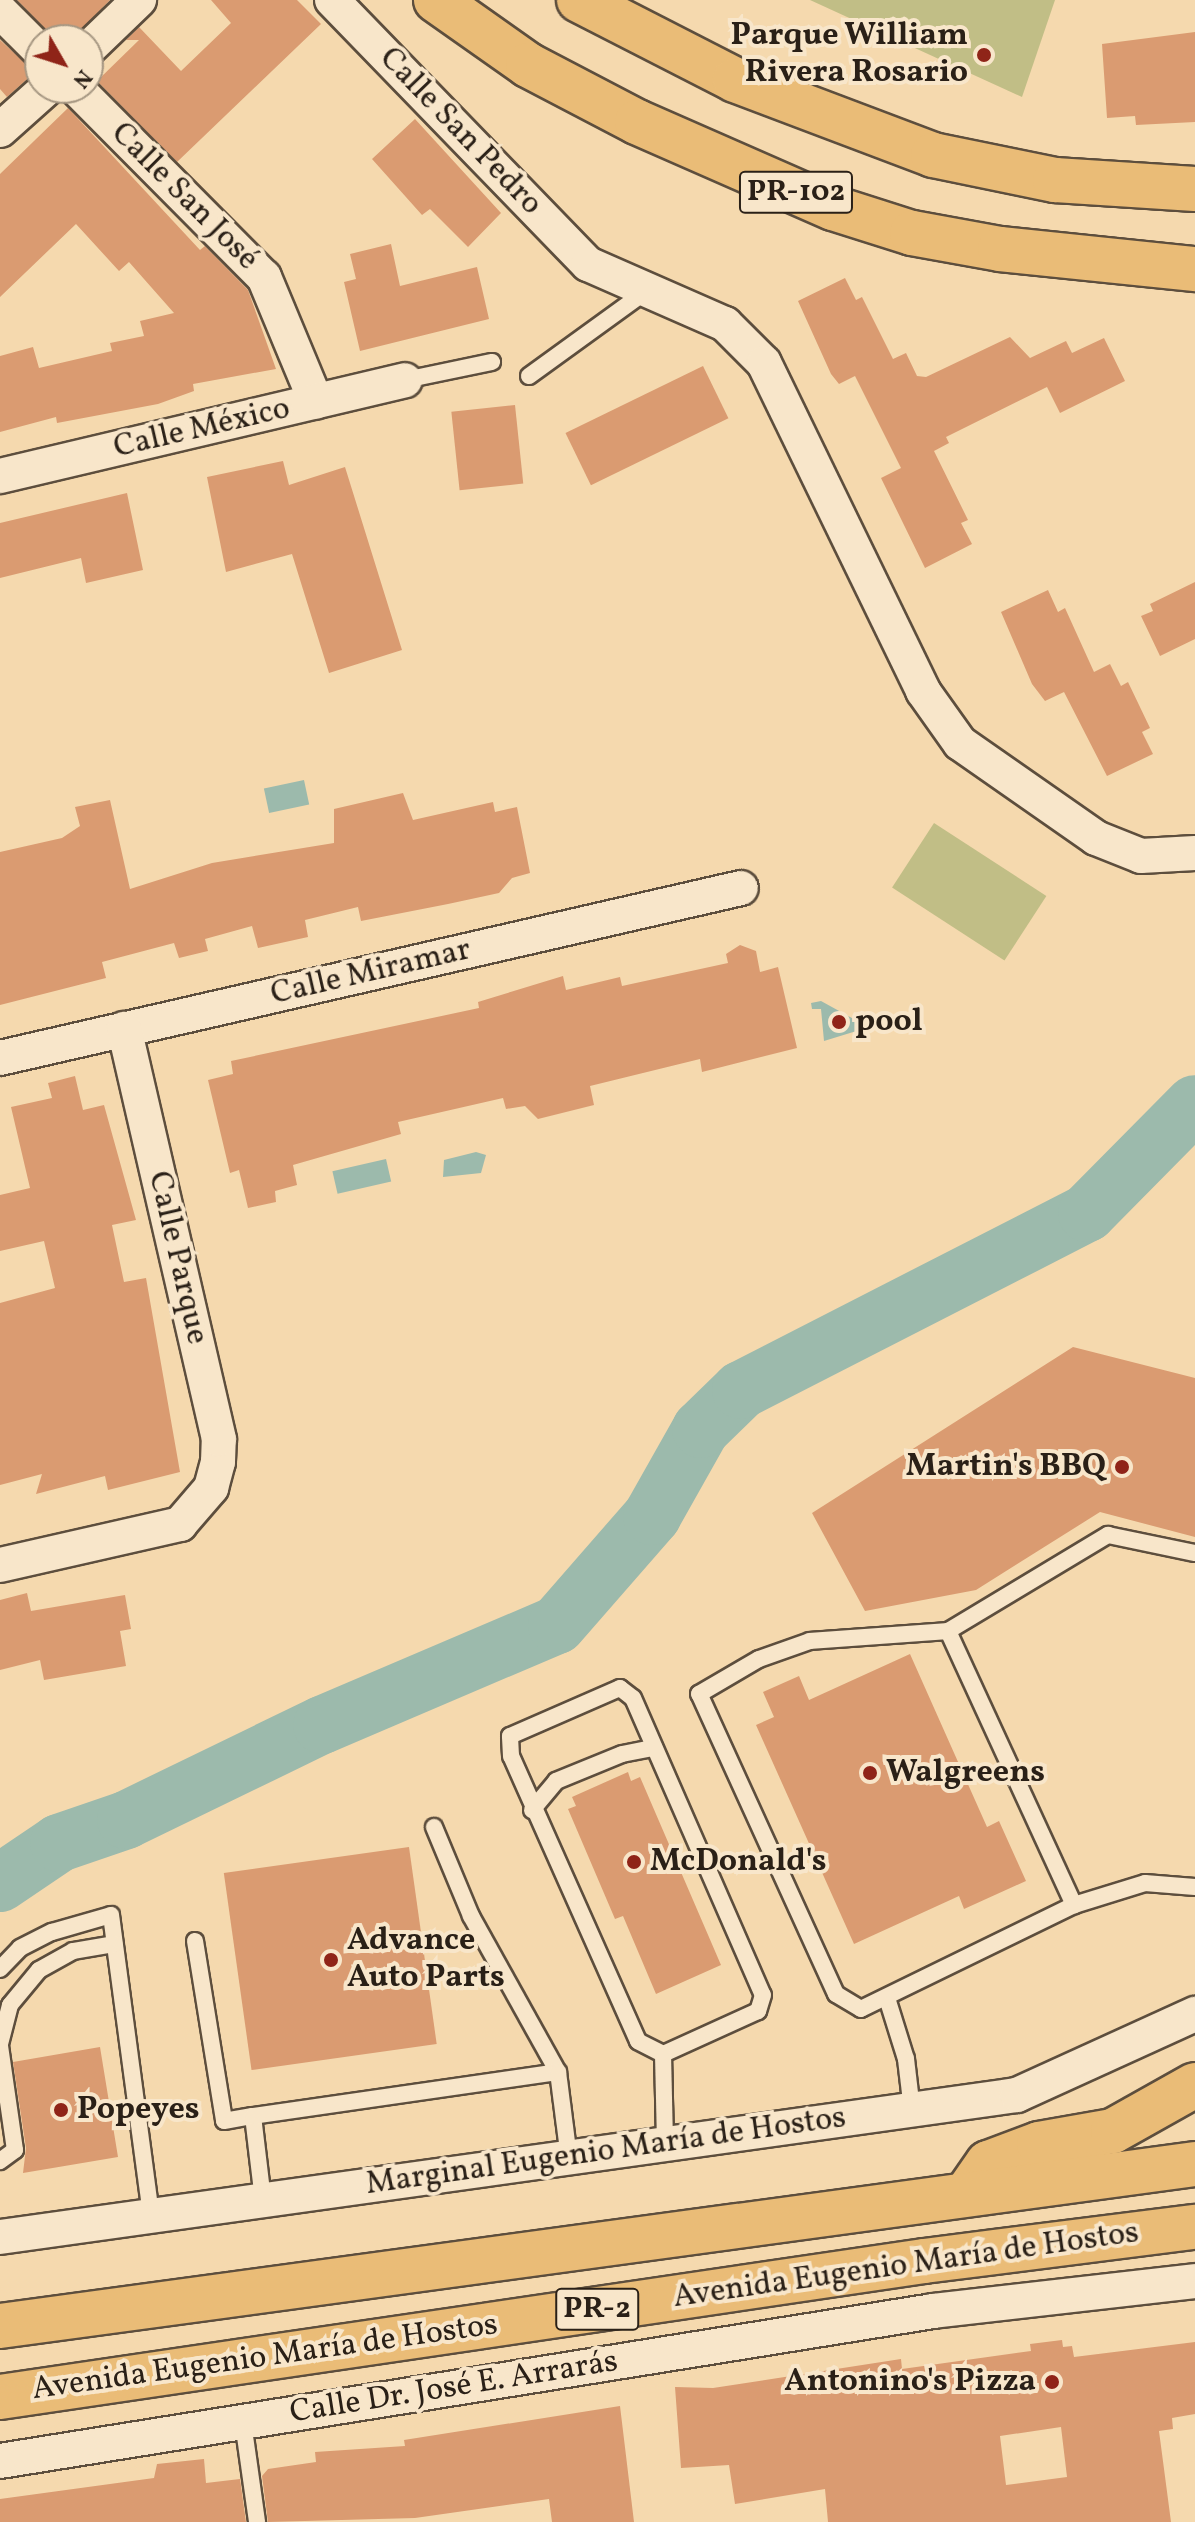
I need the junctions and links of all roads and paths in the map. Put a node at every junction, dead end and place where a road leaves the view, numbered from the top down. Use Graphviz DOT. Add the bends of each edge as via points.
graph roads {
  1 [pos="139,0"];
  2 [pos="332,0"];
  3 [pos="436,0"];
  4 [pos="579,0"];
  5 [pos="0,11"];
  6 [pos="104,34"];
  7 [pos="24,35"];
  8 [pos="29,104"];
  9 [pos="92,104"];
  10 [pos="0,130"];
  11 [pos="1195,189"];
  12 [pos="1195,269"];
  13 [pos="648,290"];
  14 [pos="492,362"];
  15 [pos="529,376"];
  16 [pos="405,380"];
  17 [pos="316,402"];
  18 [pos="0,476"];
  19 [pos="1195,853"];
  20 [pos="741,888"];
  21 [pos="124,1029"];
  22 [pos="0,1058"];
  23 [pos="1195,1553"];
  24 [pos="0,1565"];
  25 [pos="948,1631"];
  26 [pos="654,1748"];
  27 [pos="532,1810"];
  28 [pos="434,1827"];
  29 [pos="1195,1887"];
  30 [pos="1074,1905"];
  31 [pos="195,1941"];
  32 [pos="114,1944"];
  33 [pos="0,1969"];
  34 [pos="887,1998"];
  35 [pos="1195,2014"];
  36 [pos="0,2045"];
  37 [pos="663,2054"];
  38 [pos="558,2072"];
  39 [pos="1195,2085"];
  40 [pos="912,2110"];
  41 [pos="253,2116"];
  42 [pos="665,2144"];
  43 [pos="569,2158"];
  44 [pos="0,2161"];
  45 [pos="1195,2164"];
  46 [pos="969,2190"];
  47 [pos="263,2200"];
  48 [pos="151,2215"];
  49 [pos="1195,2227"];
  50 [pos="0,2236"];
  51 [pos="1195,2281"];
  52 [pos="0,2326"];
  53 [pos="0,2397"];
  54 [pos="243,2422"];
  55 [pos="0,2461"];
  56 [pos="257,2522"];
  1 -- 6 [label="street"];
  2 -- 13 [label="street, Calle San Pedro" via="588,264"];
  3 -- 12 [label="main road, PR-102" via="528,65 610,108 833,208 912,233 1000,249"];
  4 -- 11 [label="main road, PR-102" via="735,80 933,155 1055,180"];
  5 -- 7 [label="street"];
  8 -- 10 [label="street"];
  9 -- 17 [label="street, Calle San José" via="264,277"];
  13 -- 15 [label="lane"];
  13 -- 19 [label="street" via="725,324 764,363 923,691 960,743 1096,838 1141,856"];
  14 -- 16 [label="lane"];
  16 -- 17 [label="street, Calle México"];
  17 -- 18 [label="street, Calle México"];
  20 -- 21 [label="street, Calle Miramar"];
  21 -- 22 [label="street, Calle Miramar"];
  21 -- 24 [label="street, Calle Parque" via="219,1439 211,1488 180,1524"];
  23 -- 25 [label="lane" via="1108,1535"];
  25 -- 30 [label="lane"];
  25 -- 34 [label="lane" via="810,1641 759,1659 699,1694 836,1994 861,2009"];
  26 -- 27 [label="lane" via="556,1781"];
  26 -- 27 [label="lane" via="633,1698 620,1688 510,1736 511,1756"];
  26 -- 37 [label="lane" via="763,1995 758,2011"];
  27 -- 37 [label="lane" via="638,2041"];
  28 -- 38 [label="lane" via="471,1916"];
  29 -- 30 [label="lane" via="1145,1883"];
  30 -- 34 [label="lane"];
  31 -- 41 [label="lane" via="224,2121"];
  32 -- 33 [label="lane" via="111,1915 52,1932 20,1948"];
  32 -- 36 [label="lane" via="73,1951 39,1970 10,2005"];
  32 -- 48 [label="lane"];
  34 -- 40 [label="lane" via="906,2059"];
  35 -- 40 [label="street, Marginal Eugenio María de Hostos" via="1017,2095"];
  36 -- 44 [label="lane" via="15,2150"];
  37 -- 42 [label="lane"];
  38 -- 41 [label="lane"];
  38 -- 43 [label="lane"];
  39 -- 46 [label="main road" via="1113,2131 1039,2144 988,2163"];
  40 -- 42 [label="street, Marginal Eugenio María de Hostos"];
  41 -- 47 [label="lane"];
  42 -- 43 [label="street, Marginal Eugenio María de Hostos"];
  43 -- 47 [label="street, Marginal Eugenio María de Hostos"];
  45 -- 46 [label="main road, Avenida Eugenio María de Hostos / PR-2"];
  46 -- 52 [label="main road, Avenida Eugenio María de Hostos / PR-2"];
  47 -- 48 [label="street, Marginal Eugenio María de Hostos"];
  48 -- 50 [label="street, Marginal Eugenio María de Hostos"];
  49 -- 53 [label="main road, Avenida Eugenio María de Hostos / PR-2" via="909,2263"];
  51 -- 54 [label="street, Calle Dr. José E. Arrarás" via="933,2311"];
  54 -- 55 [label="street, Calle Dr. José E. Arrarás"];
  54 -- 56 [label="lane"];
}
